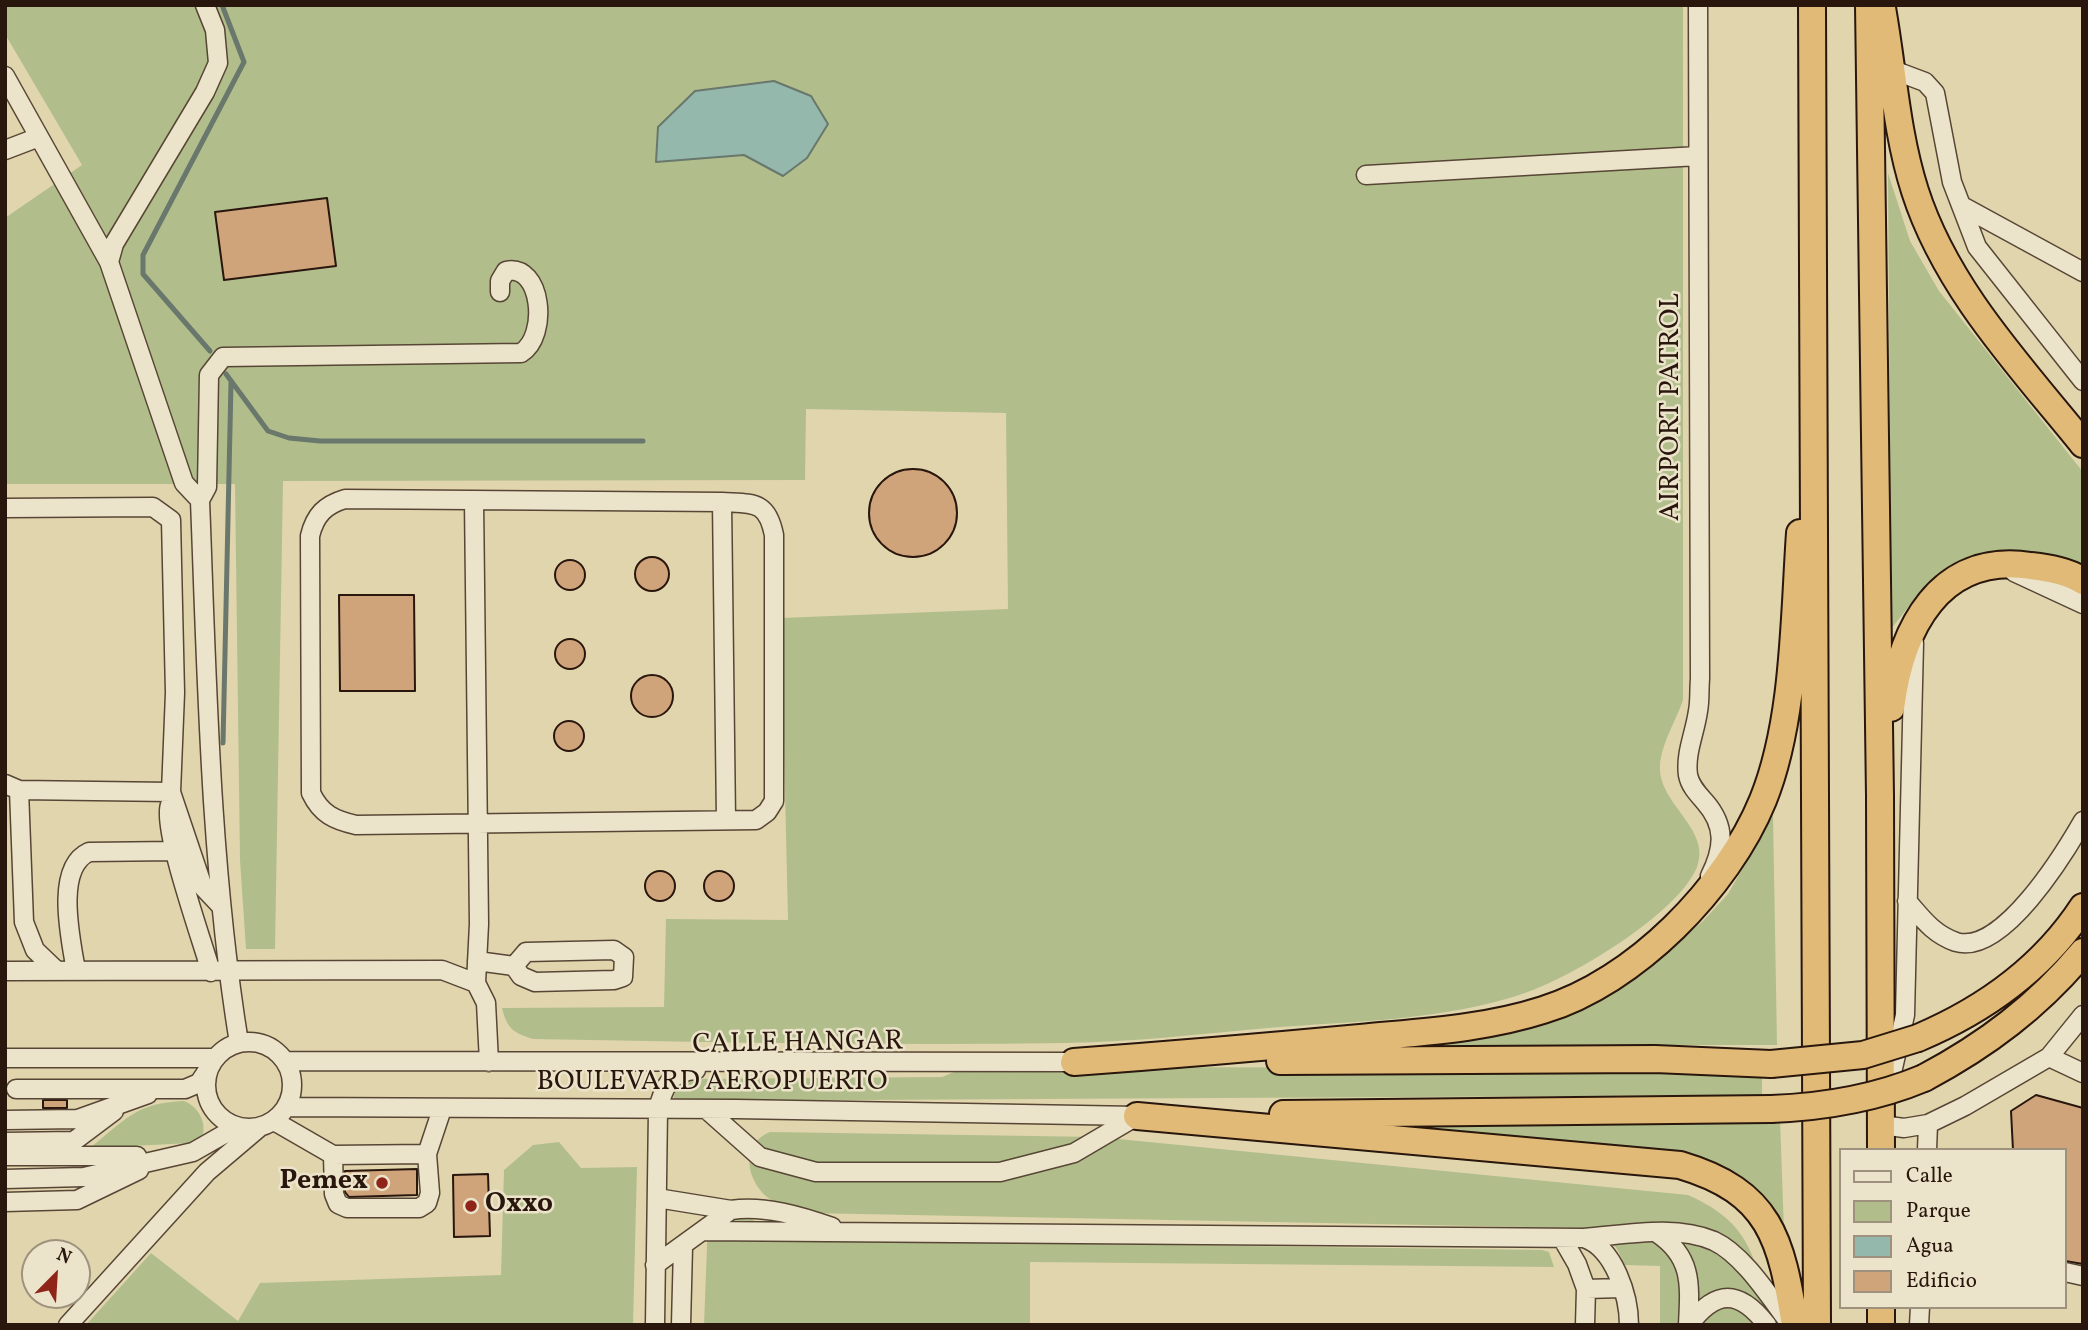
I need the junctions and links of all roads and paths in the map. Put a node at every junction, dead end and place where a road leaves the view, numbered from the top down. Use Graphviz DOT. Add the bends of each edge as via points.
graph roads {
  1 [pos="205,5"];
  2 [pos="1698,5"];
  3 [pos="1812,5"];
  4 [pos="1869,5"];
  5 [pos="1881,5"];
  6 [pos="1893,70"];
  7 [pos="5,76"];
  8 [pos="39,137"];
  9 [pos="5,150"];
  10 [pos="1698,156"];
  11 [pos="1366,175"];
  12 [pos="1962,206"];
  13 [pos="109,262"];
  14 [pos="2083,272"];
  15 [pos="500,292"];
  16 [pos="1815,330"];
  17 [pos="2083,381"];
  18 [pos="2083,444"];
  19 [pos="200,500"];
  20 [pos="474,501"];
  21 [pos="722,502"];
  22 [pos="5,508"];
  23 [pos="1991,565"];
  24 [pos="2083,581"];
  25 [pos="2083,604"];
  26 [pos="1915,625"];
  27 [pos="12,787"];
  28 [pos="1880,796"];
  29 [pos="173,797"];
  30 [pos="726,820"];
  31 [pos="2083,821"];
  32 [pos="478,823"];
  33 [pos="174,851"];
  34 [pos="1907,901"];
  35 [pos="220,905"];
  36 [pos="2083,907"];
  37 [pos="1688,915"];
  38 [pos="2083,951"];
  39 [pos="477,961"];
  40 [pos="514,966"];
  41 [pos="5,971"];
  42 [pos="57,971"];
  43 [pos="76,971"];
  44 [pos="219,972"];
  45 [pos="476,983"];
  46 [pos="2083,1015"];
  47 [pos="239,1043"];
  48 [pos="2049,1057"];
  49 [pos="5,1058"];
  50 [pos="285,1061"];
  51 [pos="489,1062"];
  52 [pos="1074,1062"];
  53 [pos="213,1063"];
  54 [pos="961,1063"];
  55 [pos="2083,1073"];
  56 [pos="173,1089"];
  57 [pos="154,1092"];
  58 [pos="129,1102"];
  59 [pos="11,1104"];
  60 [pos="442,1109"];
  61 [pos="706,1109"];
  62 [pos="658,1110"];
  63 [pos="1137,1116"];
  64 [pos="267,1121"];
  65 [pos="1928,1125"];
  66 [pos="5,1131"];
  67 [pos="1881,1138"];
  68 [pos="5,1142"];
  69 [pos="1927,1148"];
  70 [pos="427,1154"];
  71 [pos="333,1155"];
  72 [pos="5,1156"];
  73 [pos="175,1156"];
  74 [pos="5,1167"];
  75 [pos="5,1179"];
  76 [pos="5,1191"];
  77 [pos="657,1198"];
  78 [pos="5,1202"];
  79 [pos="731,1210"];
  80 [pos="702,1231"];
  81 [pos="849,1232"];
  82 [pos="1657,1233"];
  83 [pos="1562,1238"];
  84 [pos="1584,1238"];
  85 [pos="683,1247"];
  86 [pos="655,1265"];
  87 [pos="1622,1288"];
  88 [pos="1586,1289"];
  89 [pos="68,1325"];
  90 [pos="655,1325"];
  91 [pos="681,1325"];
  92 [pos="1585,1325"];
  93 [pos="1629,1325"];
  94 [pos="1689,1325"];
  95 [pos="1767,1325"];
  96 [pos="1793,1325"];
  97 [pos="1817,1325"];
  1 -- 13 [label="street" via="215,30 218,63 114,244"];
  2 -- 10 [label="street, AIRPORT PATROL"];
  3 -- 16 [label="highway"];
  4 -- 28 [label="highway"];
  5 -- 6 [label="highway"];
  6 -- 12 [label="street" via="1925,82 1936,93 1952,182"];
  6 -- 18 [label="highway" via="1901,139 1936,244 1982,318"];
  7 -- 8 [label="street"];
  8 -- 9 [label="street"];
  8 -- 13 [label="street"];
  10 -- 11 [label="street"];
  10 -- 37 [label="street, AIRPORT PATROL" via="1700,679 1699,711 1687,759 1688,778 1723,830 1712,872"];
  12 -- 14 [label="street"];
  12 -- 17 [label="street" via="1976,247"];
  13 -- 19 [label="street" via="184,483"];
  15 -- 19 [label="street" via="506,271 516,269 531,282 539,329 533,344 521,353 223,357 209,375 207,487"];
  16 -- 37 [label="highway" via="1794,615 1779,746 1763,799 1742,843"];
  16 -- 97 [label="highway"];
  19 -- 35 [label="street"];
  20 -- 21 [label="street"];
  20 -- 32 [label="street"];
  20 -- 32 [label="street" via="345,499 316,517 310,536 311,793 326,814 356,825"];
  21 -- 30 [label="street"];
  21 -- 30 [label="street" via="761,507 774,535 774,800 756,820"];
  22 -- 29 [label="street" via="153,507 171,520"];
  23 -- 24 [label="highway" via="2053,569"];
  23 -- 25 [label="street" via="2036,580"];
  23 -- 26 [label="highway" via="1939,590"];
  26 -- 28 [label="highway" via="1894,684"];
  26 -- 34 [label="street"];
  27 -- 29 [label="street"];
  27 -- 42 [label="street" via="24,922 35,950"];
  28 -- 67 [label="highway"];
  29 -- 33 [label="street" via="167,818"];
  29 -- 35 [label="street" via="203,887"];
  30 -- 32 [label="street"];
  31 -- 34 [label="street" via="2060,862 2020,911 1989,937 1959,943 1932,931"];
  32 -- 39 [label="street"];
  33 -- 43 [label="street" via="89,852 79,857 71,867 68,910"];
  33 -- 44 [label="street"];
  34 -- 67 [label="street" via="1905,1015"];
  35 -- 44 [label="street"];
  36 -- 52 [label="highway, bridge" via="2056,943 1968,1014 1918,1038 1863,1055 1772,1064 1655,1059"];
  37 -- 52 [label="highway" via="1594,986 1544,1010 1464,1028"];
  38 -- 63 [label="highway, bridge" via="2047,993 1976,1049 1897,1089 1825,1106"];
  39 -- 40 [label="street"];
  39 -- 45 [label="street"];
  40 -- 40 [label="street" via="526,952 614,950 624,957 622,977 614,980 535,982 521,976"];
  41 -- 42 [label="street"];
  42 -- 43 [label="street"];
  43 -- 44 [label="street"];
  44 -- 45 [label="street" via="442,971"];
  44 -- 47 [label="street"];
  45 -- 51 [label="street" via="486,1003"];
  46 -- 48 [label="street"];
  47 -- 50 [label="street" via="265,1045"];
  47 -- 53 [label="street"];
  48 -- 55 [label="street"];
  48 -- 65 [label="street"];
  49 -- 53 [label="street"];
  50 -- 51 [label="street, BOULEVARD AEROPUERTO"];
  50 -- 64 [label="street" via="292,1084"];
  51 -- 54 [label="street, BOULEVARD AEROPUERTO"];
  52 -- 54 [label="street, BOULEVARD AEROPUERTO"];
  53 -- 56 [label="street" via="194,1087"];
  53 -- 64 [label="street" via="206,1088 212,1108 221,1118"];
  54 -- 62 [label="street, CALLE HANGAR" via="931,1070 683,1071 668,1081"];
  56 -- 57 [label="street"];
  56 -- 59 [label="street"];
  57 -- 58 [label="street"];
  57 -- 59 [label="street"];
  58 -- 59 [label="street" via="78,1119"];
  58 -- 66 [label="street" via="73,1131"];
  58 -- 68 [label="street" via="74,1141"];
  60 -- 62 [label="street, BOULEVARD AEROPUERTO"];
  60 -- 64 [label="street, BOULEVARD AEROPUERTO"];
  60 -- 70 [label="street"];
  61 -- 62 [label="street, BOULEVARD AEROPUERTO"];
  61 -- 63 [label="street, BOULEVARD AEROPUERTO"];
  61 -- 63 [label="street" via="760,1157 816,1172 1000,1172 1074,1153"];
  62 -- 77 [label="street"];
  63 -- 96 [label="highway" via="1680,1165 1708,1173 1737,1188 1758,1210 1776,1241 1787,1274"];
  64 -- 71 [label="street"];
  64 -- 73 [label="street" via="228,1132"];
  64 -- 89 [label="street" via="207,1172"];
  65 -- 67 [label="street" via="1904,1128"];
  65 -- 69 [label="street"];
  70 -- 71 [label="street"];
  70 -- 71 [label="street" via="427,1203 419,1208 382,1210 338,1204"];
  72 -- 73 [label="street"];
  73 -- 74 [label="street" via="86,1166"];
  73 -- 75 [label="street" via="84,1177"];
  73 -- 76 [label="street" via="84,1188"];
  73 -- 78 [label="street" via="77,1200"];
  77 -- 79 [label="street"];
  77 -- 86 [label="street"];
  79 -- 80 [label="street"];
  79 -- 81 [label="street" via="768,1211"];
  80 -- 81 [label="street"];
  80 -- 85 [label="street"];
  81 -- 83 [label="street"];
  82 -- 84 [label="street"];
  82 -- 94 [label="street" via="1675,1245 1684,1262"];
  82 -- 96 [label="street" via="1714,1242 1748,1269"];
  83 -- 84 [label="street"];
  83 -- 88 [label="street"];
  84 -- 87 [label="street" via="1605,1253"];
  85 -- 86 [label="street"];
  85 -- 91 [label="street"];
  86 -- 90 [label="street"];
  87 -- 88 [label="street"];
  87 -- 93 [label="street" via="1629,1303"];
  88 -- 92 [label="street"];
  94 -- 95 [label="street" via="1703,1306 1719,1297 1736,1300 1758,1313"];
}
